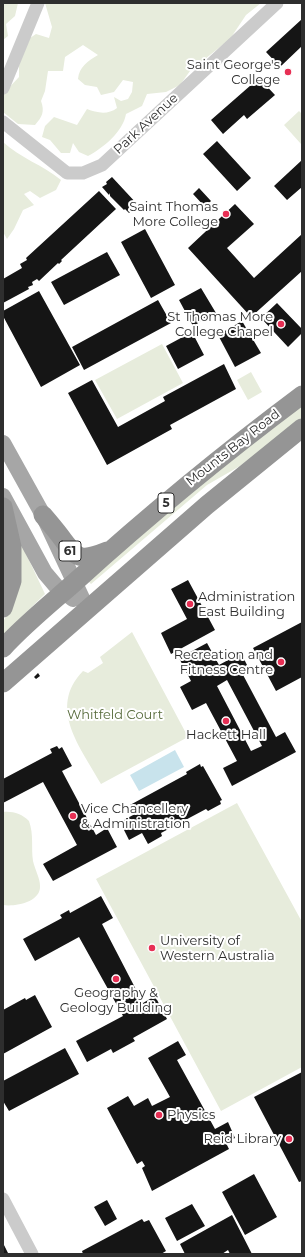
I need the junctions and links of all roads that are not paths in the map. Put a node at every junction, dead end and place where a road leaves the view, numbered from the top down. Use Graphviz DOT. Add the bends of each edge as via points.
graph roads {
  1 [pos="38,3"];
  2 [pos="277,3"];
  3 [pos="3,88"];
  4 [pos="3,122"];
  5 [pos="302,395"];
  6 [pos="302,428"];
  7 [pos="3,442"];
  8 [pos="3,496"];
  9 [pos="3,506"];
  10 [pos="43,515"];
  11 [pos="112,549"];
  12 [pos="69,587"];
  13 [pos="3,608"];
  14 [pos="87,609"];
  15 [pos="3,648"];
  16 [pos="3,683"];
  17 [pos="3,1199"];
  18 [pos="30,1253"];
  1 -- 3 [label="street"];
  2 -- 4 [label="street, Park Avenue" via="102,165 83,173 67,173"];
  5 -- 11 [label="highway, Mounts Bay Road / 5" via="187,485"];
  6 -- 14 [label="highway, Mounts Bay Road / 5" via="207,505"];
  7 -- 10 [label="main road, 61"];
  8 -- 12 [label="main road, 61" via="45,573"];
  9 -- 13 [label="highway" via="12,547 12,581"];
  10 -- 11 [label="highway, 61" via="70,551 79,557 93,556"];
  10 -- 12 [label="main road, 61"];
  11 -- 12 [label="highway, Mounts Bay Road / 5"];
  12 -- 14 [label="main road, 61"];
  12 -- 15 [label="highway, 5"];
  14 -- 16 [label="highway, 5"];
  17 -- 18 [label="street"];
}
